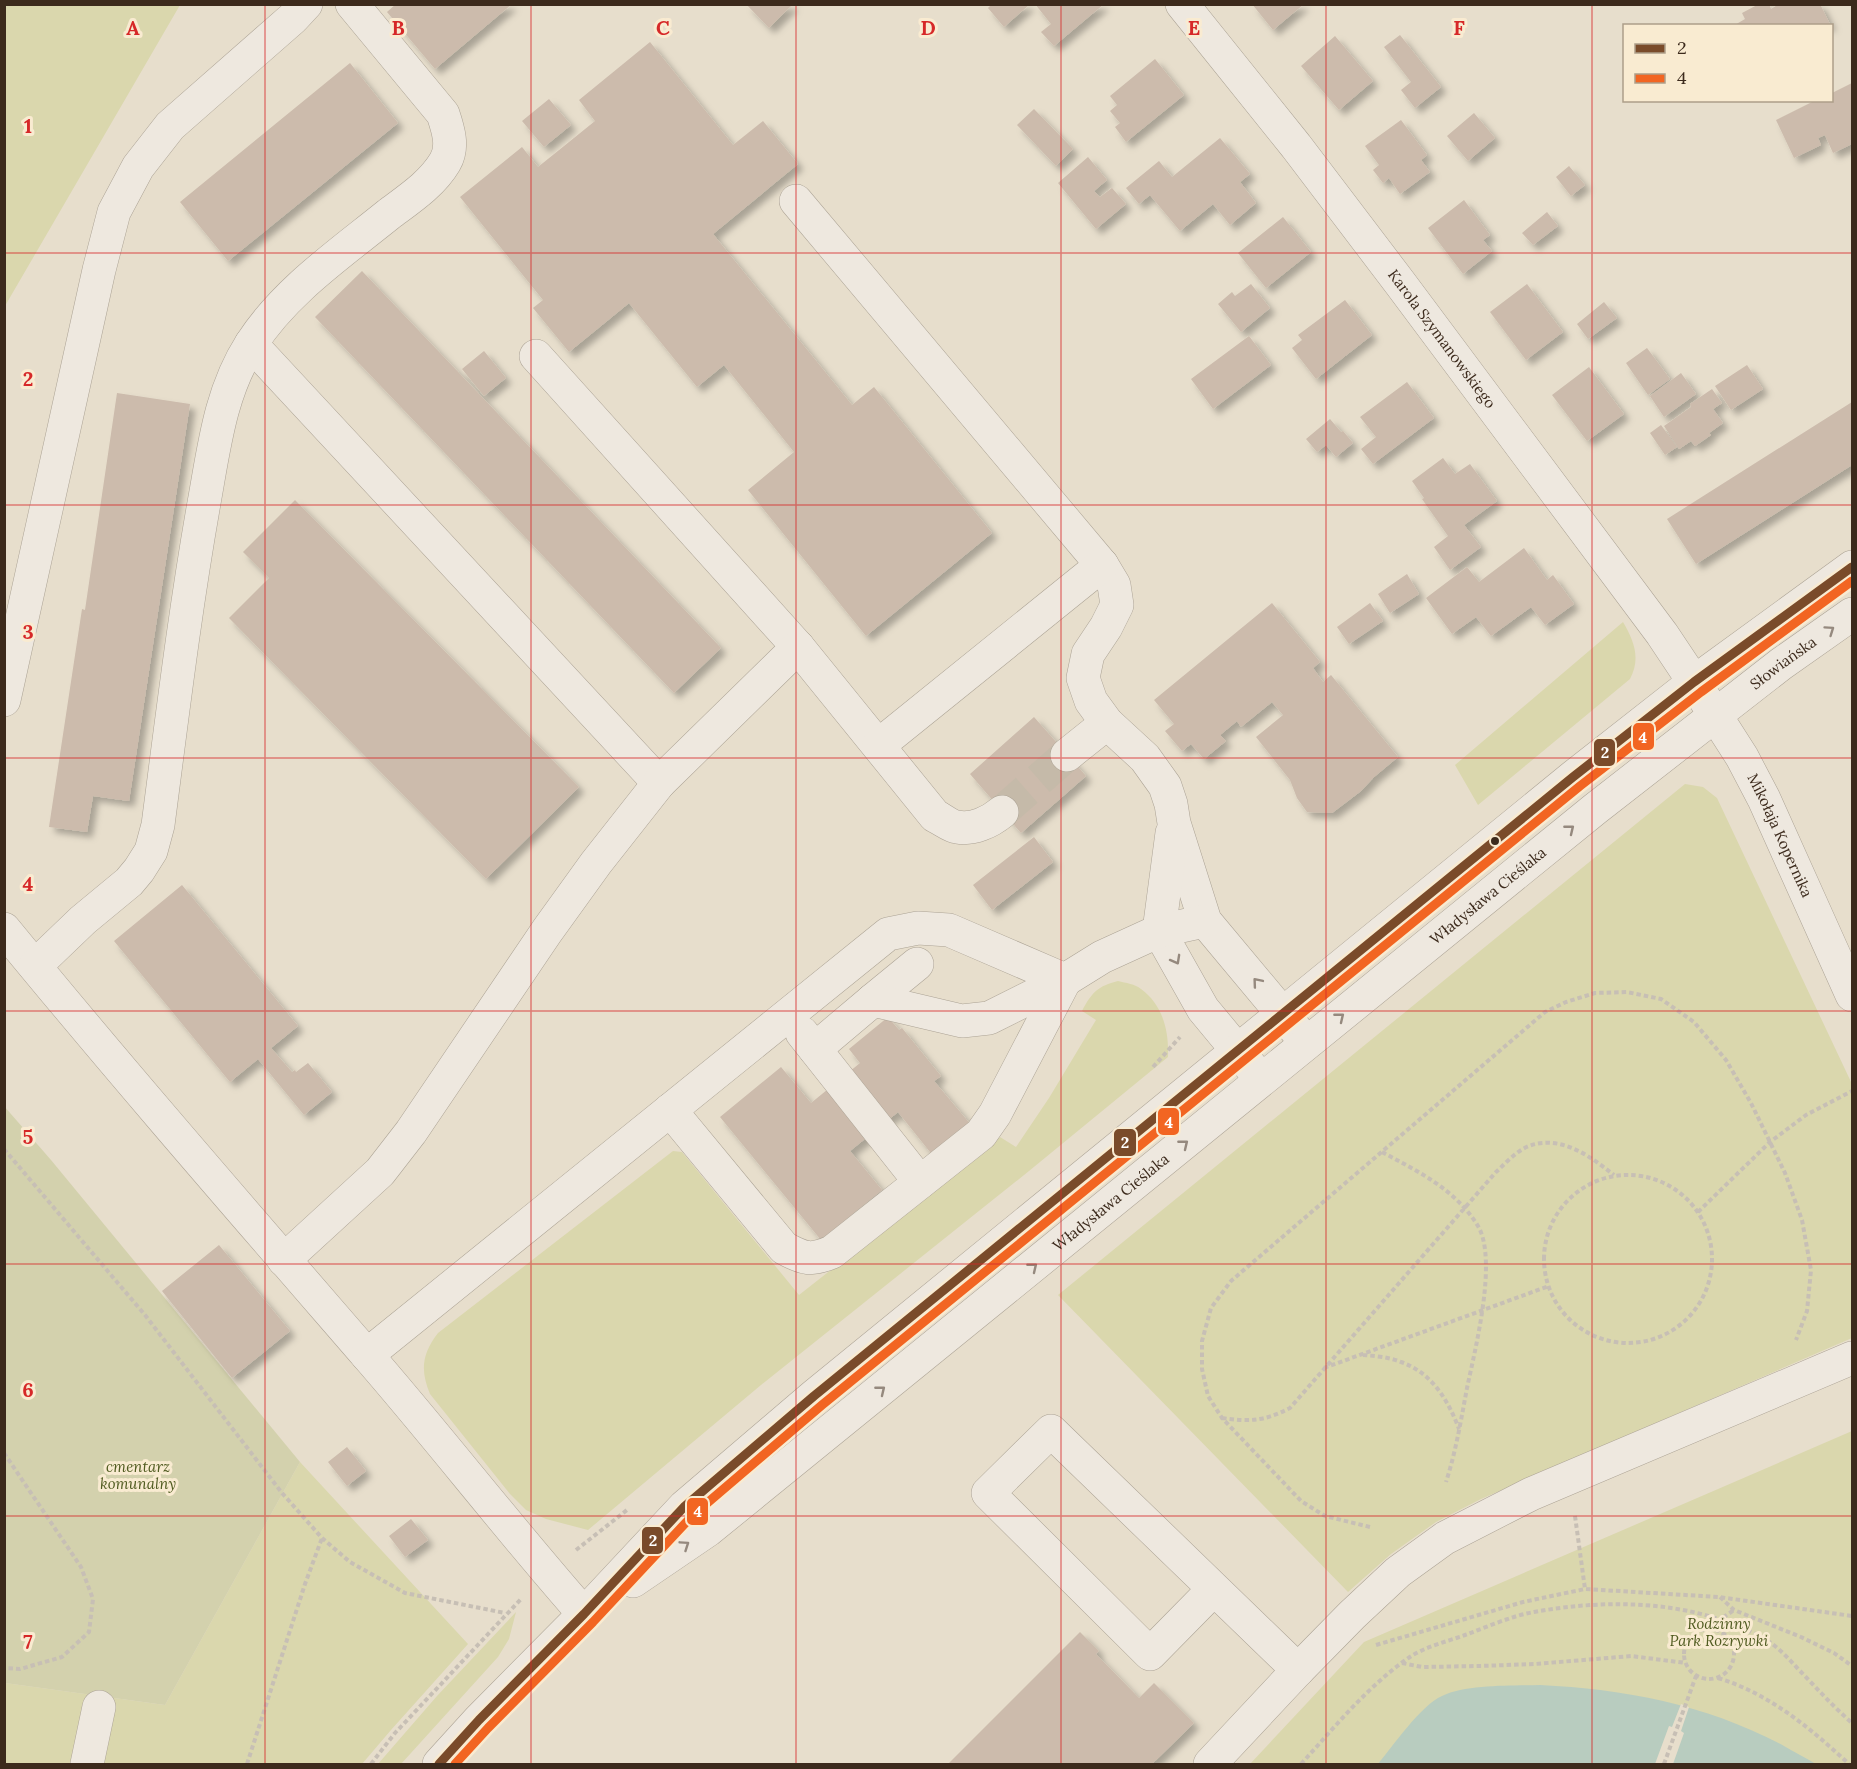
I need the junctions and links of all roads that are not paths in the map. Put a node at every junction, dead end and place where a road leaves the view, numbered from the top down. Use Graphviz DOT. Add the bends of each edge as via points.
graph roads {
  1 [pos="306,4"];
  2 [pos="352,4"];
  3 [pos="1182,4"];
  4 [pos="796,201"];
  5 [pos="251,344"];
  6 [pos="536,356"];
  7 [pos="1102,565"];
  8 [pos="1852,567"];
  9 [pos="1852,614"];
  10 [pos="798,647"];
  11 [pos="1694,682"];
  12 [pos="4,700"];
  13 [pos="1715,714"];
  14 [pos="1107,723"];
  15 [pos="879,745"];
  16 [pos="1067,755"];
  17 [pos="659,783"];
  18 [pos="1002,812"];
  19 [pos="1174,823"];
  20 [pos="1205,921"];
  21 [pos="4,929"];
  22 [pos="1159,931"];
  23 [pos="916,964"];
  24 [pos="35,966"];
  25 [pos="1065,980"];
  26 [pos="1852,994"];
  27 [pos="873,1000"];
  28 [pos="788,1014"];
  29 [pos="1283,1014"];
  30 [pos="1306,1044"];
  31 [pos="815,1049"];
  32 [pos="1236,1051"];
  33 [pos="1262,1080"];
  34 [pos="670,1110"];
  35 [pos="920,1182"];
  36 [pos="284,1260"];
  37 [pos="366,1355"];
  38 [pos="1852,1358"];
  39 [pos="1214,1589"];
  40 [pos="584,1614"];
  41 [pos="1298,1670"];
  42 [pos="99,1707"];
  43 [pos="87,1764"];
  44 [pos="440,1764"];
  45 [pos="1210,1764"];
  1 -- 12 [label="street" via="170,126 138,166 114,212"];
  2 -- 5 [label="street" via="443,114 450,136 446,160 428,183 281,306"];
  3 -- 11 [label="street, Karola Szymanowskiego" via="1400,282"];
  4 -- 7 [label="street"];
  5 -- 17 [label="street"];
  5 -- 24 [label="street" via="232,378 222,409 192,570 158,825 151,851 129,882"];
  6 -- 10 [label="street"];
  7 -- 14 [label="street" via="1114,585 1117,605 1088,654 1083,678 1091,701"];
  7 -- 15 [label="street"];
  8 -- 11 [label="street"];
  13 -- 9 [label="street, Słowiańska, one-way"];
  10 -- 15 [label="street"];
  10 -- 17 [label="street"];
  11 -- 13 [label="street, Mikołaja Kopernika"];
  11 -- 29 [label="street, Władysława Cieślaka"];
  13 -- 26 [label="street, Mikołaja Kopernika" via="1764,799"];
  30 -- 13 [label="street, Władysława Cieślaka, one-way"];
  14 -- 16 [label="street"];
  14 -- 19 [label="street" via="1145,758 1165,786"];
  15 -- 18 [label="street" via="935,816 955,828 975,827"];
  17 -- 36 [label="street" via="596,863 380,1172"];
  19 -- 20 [label="street"];
  19 -- 22 [label="street"];
  20 -- 22 [label="street"];
  29 -- 20 [label="street, one-way"];
  21 -- 24 [label="street"];
  22 -- 25 [label="street" via="1102,957"];
  22 -- 32 [label="street, one-way" via="1203,1009"];
  23 -- 27 [label="street"];
  24 -- 36 [label="street"];
  25 -- 27 [label="street" via="989,1018 962,1021"];
  25 -- 28 [label="street" via="949,930 918,928 888,933"];
  25 -- 35 [label="street" via="996,1114 981,1134"];
  27 -- 31 [label="street"];
  28 -- 31 [label="street"];
  28 -- 34 [label="street"];
  29 -- 30 [label="street"];
  29 -- 32 [label="street, Władysława Cieślaka"];
  30 -- 33 [label="street, Władysława Cieślaka"];
  31 -- 35 [label="street"];
  32 -- 33 [label="street"];
  32 -- 40 [label="street, Władysława Cieślaka" via="684,1507"];
  40 -- 33 [label="street, Władysława Cieślaka, one-way" via="708,1530"];
  34 -- 35 [label="street" via="784,1248 800,1257 817,1258 832,1252"];
  34 -- 37 [label="street"];
  36 -- 37 [label="street"];
  37 -- 40 [label="street"];
  38 -- 41 [label="street" via="1531,1494 1445,1538 1398,1572"];
  39 -- 39 [label="street" via="1051,1431 988,1493 1150,1654"];
  39 -- 41 [label="street"];
  40 -- 44 [label="street, Władysława Cieślaka"];
  41 -- 45 [label="street"];
  42 -- 43 [label="street"];
}
